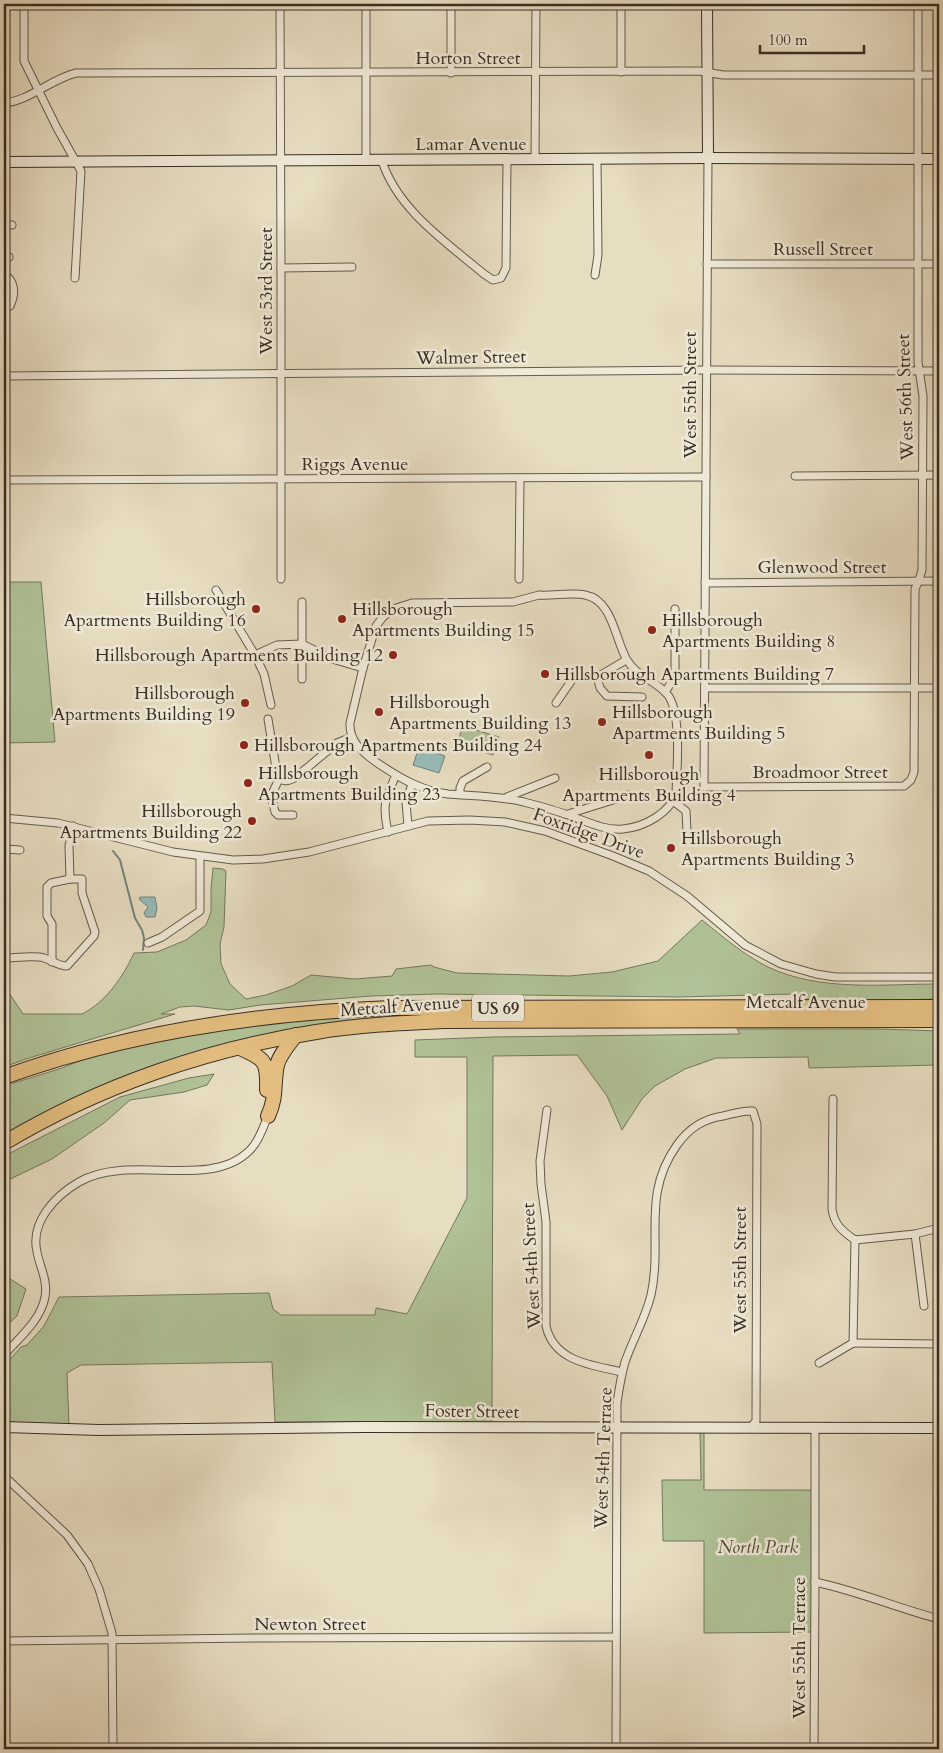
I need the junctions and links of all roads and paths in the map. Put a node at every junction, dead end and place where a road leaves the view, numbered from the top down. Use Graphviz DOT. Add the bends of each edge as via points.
graph roads {
  1 [pos="15,4"];
  2 [pos="280,4"];
  3 [pos="366,4"];
  4 [pos="451,4"];
  5 [pos="536,4"];
  6 [pos="621,4"];
  7 [pos="707,4"];
  8 [pos="918,4"];
  9 [pos="24,5"];
  10 [pos="536,72"];
  11 [pos="621,72"];
  12 [pos="279,73"];
  13 [pos="366,73"];
  14 [pos="451,73"];
  15 [pos="707,73"];
  16 [pos="918,75"];
  17 [pos="939,75"];
  18 [pos="37,90"];
  19 [pos="4,103"];
  20 [pos="708,158"];
  21 [pos="597,159"];
  22 [pos="919,159"];
  23 [pos="939,159"];
  24 [pos="281,160"];
  25 [pos="507,160"];
  26 [pos="535,160"];
  27 [pos="366,161"];
  28 [pos="382,161"];
  29 [pos="4,162"];
  30 [pos="76,162"];
  31 [pos="4,225"];
  32 [pos="12,225"];
  33 [pos="707,264"];
  34 [pos="918,264"];
  35 [pos="939,264"];
  36 [pos="352,267"];
  37 [pos="282,268"];
  38 [pos="4,274"];
  39 [pos="595,275"];
  40 [pos="75,278"];
  41 [pos="4,308"];
  42 [pos="706,370"];
  43 [pos="920,371"];
  44 [pos="939,371"];
  45 [pos="281,374"];
  46 [pos="4,376"];
  47 [pos="923,475"];
  48 [pos="939,475"];
  49 [pos="795,476"];
  50 [pos="706,477"];
  51 [pos="520,478"];
  52 [pos="281,479"];
  53 [pos="4,480"];
  54 [pos="281,579"];
  55 [pos="519,579"];
  56 [pos="918,581"];
  57 [pos="939,581"];
  58 [pos="705,583"];
  59 [pos="216,590"];
  60 [pos="302,602"];
  61 [pos="675,610"];
  62 [pos="302,644"];
  63 [pos="254,656"];
  64 [pos="626,660"];
  65 [pos="363,668"];
  66 [pos="597,676"];
  67 [pos="302,679"];
  68 [pos="705,688"];
  69 [pos="914,688"];
  70 [pos="939,688"];
  71 [pos="666,692"];
  72 [pos="642,697"];
  73 [pos="556,703"];
  74 [pos="271,704"];
  75 [pos="268,719"];
  76 [pos="352,737"];
  77 [pos="487,767"];
  78 [pos="396,775"];
  79 [pos="279,778"];
  80 [pos="555,778"];
  81 [pos="412,784"];
  82 [pos="906,785"];
  83 [pos="704,786"];
  84 [pos="460,794"];
  85 [pos="629,795"];
  86 [pos="505,798"];
  87 [pos="672,801"];
  88 [pos="567,814"];
  89 [pos="293,815"];
  90 [pos="4,818"];
  91 [pos="73,826"];
  92 [pos="408,826"];
  93 [pos="687,831"];
  94 [pos="388,832"];
  95 [pos="4,849"];
  96 [pos="20,850"];
  97 [pos="200,857"];
  98 [pos="70,879"];
  99 [pos="148,943"];
  100 [pos="4,958"];
  101 [pos="52,962"];
  102 [pos="939,977"];
  103 [pos="938,1014"];
  104 [pos="296,1035"];
  105 [pos="240,1048"];
  106 [pos="4,1077"];
  107 [pos="833,1099"];
  108 [pos="547,1110"];
  109 [pos="753,1111"];
  110 [pos="268,1116"];
  111 [pos="4,1142"];
  112 [pos="939,1228"];
  113 [pos="915,1234"];
  114 [pos="855,1240"];
  115 [pos="924,1306"];
  116 [pos="854,1343"];
  117 [pos="939,1344"];
  118 [pos="4,1355"];
  119 [pos="819,1363"];
  120 [pos="622,1372"];
  121 [pos="4,1427"];
  122 [pos="751,1427"];
  123 [pos="616,1428"];
  124 [pos="815,1428"];
  125 [pos="939,1428"];
  126 [pos="4,1476"];
  127 [pos="816,1582"];
  128 [pos="939,1619"];
  129 [pos="615,1637"];
  130 [pos="112,1640"];
  131 [pos="4,1641"];
  132 [pos="113,1749"];
  133 [pos="616,1749"];
  134 [pos="814,1749"];
  1 -- 9 [label="street"];
  2 -- 12 [label="street, West 53rd Street"];
  3 -- 13 [label="street"];
  4 -- 14 [label="street"];
  5 -- 10 [label="street"];
  6 -- 11 [label="street"];
  7 -- 15 [label="street, West 55th Street"];
  8 -- 16 [label="street, West 56th Street"];
  9 -- 18 [label="street" via="24,61"];
  10 -- 11 [label="street, Horton Street"];
  10 -- 14 [label="street, Horton Street"];
  10 -- 26 [label="street"];
  11 -- 15 [label="street, Horton Street"];
  12 -- 13 [label="street, Horton Street"];
  12 -- 18 [label="street, Horton Street" via="76,73"];
  12 -- 24 [label="street, West 53rd Street"];
  13 -- 14 [label="street, Horton Street"];
  13 -- 27 [label="street"];
  15 -- 16 [label="street, Horton Street"];
  15 -- 20 [label="street, West 55th Street"];
  16 -- 17 [label="street, Horton Street"];
  16 -- 22 [label="street, West 56th Street"];
  18 -- 19 [label="street, Horton Street"];
  18 -- 30 [label="street"];
  20 -- 21 [label="street, Lamar Avenue"];
  20 -- 22 [label="street, Lamar Avenue"];
  20 -- 33 [label="street, West 55th Street"];
  21 -- 26 [label="street, Lamar Avenue"];
  21 -- 39 [label="street" via="598,255"];
  22 -- 23 [label="street, Lamar Avenue"];
  22 -- 34 [label="street, West 56th Street"];
  24 -- 27 [label="street, Lamar Avenue"];
  24 -- 30 [label="street, Lamar Avenue"];
  24 -- 37 [label="street, West 53rd Street"];
  25 -- 26 [label="street, Lamar Avenue"];
  25 -- 28 [label="street, Lamar Avenue"];
  25 -- 28 [label="street" via="506,267 500,279 491,279 479,270 412,210 396,191"];
  27 -- 28 [label="street, Lamar Avenue"];
  29 -- 30 [label="street, Lamar Avenue"];
  30 -- 40 [label="street" via="82,173"];
  31 -- 32 [label="street"];
  33 -- 34 [label="street, Russell Street"];
  33 -- 42 [label="street, West 55th Street"];
  34 -- 35 [label="street, Russell Street"];
  34 -- 43 [label="street, West 56th Street"];
  36 -- 37 [label="street"];
  37 -- 45 [label="street, West 53rd Street"];
  38 -- 41 [label="street" via="13,283 14,292 10,306"];
  42 -- 43 [label="street, Walmer Street"];
  42 -- 45 [label="street, Walmer Street"];
  42 -- 50 [label="street, West 55th Street"];
  43 -- 44 [label="street, Walmer Street"];
  43 -- 47 [label="street, West 56th Street"];
  45 -- 46 [label="street, Walmer Street"];
  45 -- 52 [label="street, West 53rd Street"];
  47 -- 48 [label="street"];
  47 -- 49 [label="street"];
  47 -- 56 [label="street, West 56th Street" via="922,570"];
  50 -- 51 [label="street, Riggs Avenue"];
  50 -- 58 [label="street, West 55th Street"];
  51 -- 52 [label="street, Riggs Avenue"];
  51 -- 55 [label="street"];
  52 -- 53 [label="street, Riggs Avenue"];
  52 -- 54 [label="street, West 53rd Street"];
  56 -- 57 [label="street, Glenwood Street"];
  56 -- 58 [label="street, Glenwood Street"];
  56 -- 69 [label="street, West 56th Street" via="915,589"];
  58 -- 68 [label="street, West 55th Street"];
  59 -- 63 [label="street"];
  60 -- 62 [label="street"];
  61 -- 71 [label="street" via="675,679"];
  62 -- 63 [label="street" via="277,644"];
  62 -- 65 [label="street" via="332,659"];
  62 -- 67 [label="street"];
  63 -- 74 [label="street" via="264,674"];
  64 -- 65 [label="street" via="606,612 596,600 583,595 539,595 516,602 421,602 398,607 386,614 376,626"];
  64 -- 66 [label="street"];
  64 -- 71 [label="street"];
  65 -- 76 [label="street" via="350,723"];
  66 -- 72 [label="street" via="600,688 607,696"];
  66 -- 73 [label="street" via="574,677"];
  68 -- 69 [label="street"];
  68 -- 83 [label="street, West 55th Street"];
  69 -- 70 [label="street"];
  69 -- 82 [label="street, West 56th Street" via="914,771"];
  71 -- 87 [label="street" via="676,719 676,792"];
  75 -- 79 [label="street"];
  76 -- 78 [label="street, Foxridge Drive" via="361,751"];
  76 -- 79 [label="street" via="337,743 296,777 286,781"];
  77 -- 84 [label="street" via="463,781"];
  78 -- 81 [label="street, Foxridge Drive"];
  78 -- 94 [label="street" via="384,803"];
  79 -- 89 [label="street" via="271,796 275,812"];
  80 -- 86 [label="street"];
  81 -- 84 [label="street, Foxridge Drive"];
  81 -- 92 [label="street" via="406,802"];
  82 -- 83 [label="street, Broadmoor Street"];
  84 -- 86 [label="street, Foxridge Drive"];
  85 -- 88 [label="street"];
  86 -- 88 [label="street, Foxridge Drive"];
  87 -- 88 [label="street, Foxridge Drive" via="656,817 626,828 602,827"];
  87 -- 93 [label="street" via="686,811"];
  90 -- 91 [label="street, Foxridge Drive"];
  91 -- 97 [label="street, Foxridge Drive"];
  91 -- 98 [label="street" via="69,846"];
  92 -- 94 [label="street, Foxridge Drive"];
  92 -- 102 [label="street, Foxridge Drive" via="432,820 482,820 545,831 635,864 660,877 745,945 781,964 829,976"];
  94 -- 97 [label="street, Foxridge Drive" via="285,857 233,860"];
  95 -- 96 [label="street"];
  97 -- 99 [label="street" via="200,911"];
  98 -- 101 [label="street" via="51,883 47,888 47,916 52,924"];
  98 -- 101 [label="street" via="82,879 82,892 95,932 67,966"];
  100 -- 101 [label="street" via="44,957"];
  103 -- 104 [label="highway, Metcalf Avenue / US 69" via="866,1021 444,1021"];
  103 -- 106 [label="highway, Metcalf Avenue / US 69" via="336,1010 250,1018 174,1030 99,1048"];
  104 -- 105 [label="highway, Metcalf Avenue / US 69"];
  104 -- 110 [label="highway" via="277,1064 274,1104"];
  105 -- 110 [label="highway" via="258,1056 266,1067"];
  105 -- 111 [label="highway, Metcalf Avenue / US 69" via="196,1059 124,1084"];
  107 -- 114 [label="street" via="833,1219"];
  108 -- 120 [label="street, West 54th Street" via="540,1161 546,1222 548,1336 566,1356"];
  109 -- 120 [label="street, West 54th Terrace" via="713,1117 698,1123 682,1138 664,1165 656,1197 651,1293"];
  109 -- 122 [label="street, West 55th Street" via="757,1124 756,1421"];
  110 -- 118 [label="street" via="249,1152 222,1166 198,1170 103,1172 82,1180 60,1195 44,1216 36,1237 46,1283 44,1304 37,1317"];
  112 -- 113 [label="street"];
  113 -- 114 [label="street"];
  113 -- 115 [label="street"];
  114 -- 116 [label="street"];
  116 -- 117 [label="street"];
  116 -- 119 [label="street"];
  120 -- 123 [label="street, West 54th Terrace"];
  121 -- 123 [label="street, Foster Street" via="99,1430"];
  122 -- 123 [label="street, Foster Street"];
  122 -- 124 [label="street, Foster Street"];
  123 -- 129 [label="street, West 54th Terrace"];
  124 -- 125 [label="street, Foster Street"];
  124 -- 127 [label="street, West 55th Terrace"];
  126 -- 130 [label="street" via="55,1522 81,1552 99,1589"];
  127 -- 128 [label="street"];
  127 -- 134 [label="street, West 55th Terrace"];
  129 -- 130 [label="street, Newton Street"];
  129 -- 133 [label="street, West 54th Terrace"];
  130 -- 131 [label="street, Newton Street"];
  130 -- 132 [label="street"];
}
